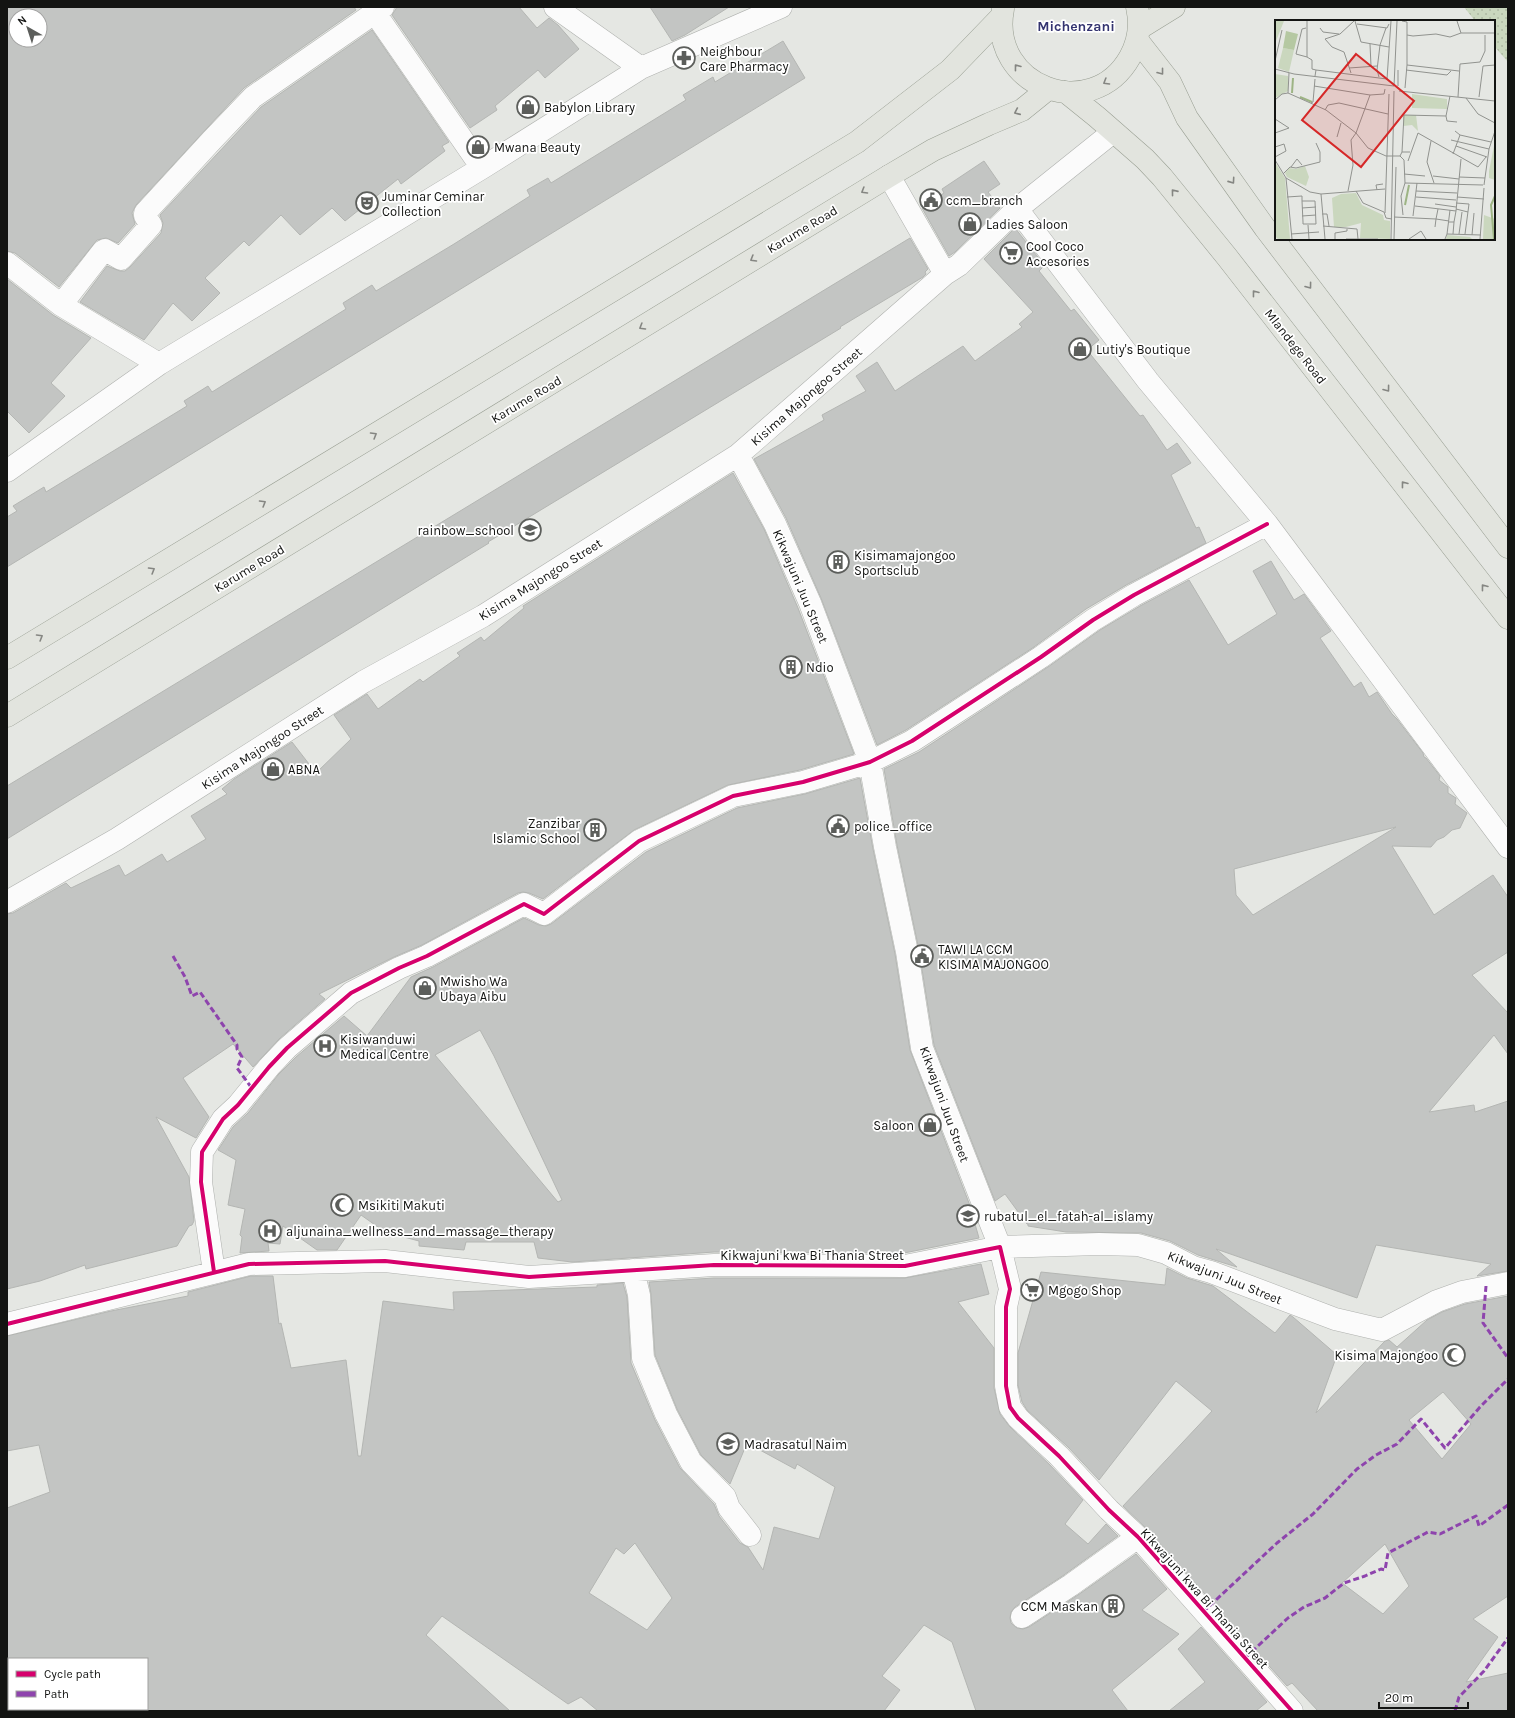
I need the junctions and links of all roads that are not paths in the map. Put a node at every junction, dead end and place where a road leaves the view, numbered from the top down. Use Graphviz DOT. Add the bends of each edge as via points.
graph roads {
  1 [pos="555,7"];
  2 [pos="781,7"];
  3 [pos="1174,7"];
  4 [pos="379,10"];
  5 [pos="1003,12"];
  6 [pos="1138,25"];
  7 [pos="641,68"];
  8 [pos="1057,91"];
  9 [pos="1113,132"];
  10 [pos="482,168"];
  11 [pos="889,176"];
  12 [pos="1017,208"];
  13 [pos="7,263"];
  14 [pos="945,274"];
  15 [pos="61,305"];
  16 [pos="159,364"];
  17 [pos="738,455"];
  18 [pos="7,471"];
  19 [pos="1267,524"];
  20 [pos="1508,547"];
  21 [pos="1508,618"];
  22 [pos="7,658"];
  23 [pos="7,716"];
  24 [pos="870,762"];
  25 [pos="1508,847"];
  26 [pos="7,902"];
  27 [pos="1000,1247"];
  28 [pos="633,1270"];
  29 [pos="214,1272"];
  30 [pos="1508,1283"];
  31 [pos="7,1324"];
  32 [pos="750,1535"];
  33 [pos="1138,1537"];
  34 [pos="1022,1617"];
  35 [pos="1292,1711"];
  1 -- 7 [label="street"];
  2 -- 7 [label="street"];
  3 -- 6 [label="main road"];
  4 -- 10 [label="street"];
  4 -- 15 [label="street" via="253,97 145,213 151,226 121,259 103,251"];
  8 -- 5 [label="main road, Mlandege Road, one-way" via="1034,83 1022,74 1013,62 1002,37"];
  22 -- 5 [label="main road, one-way" via="857,142 950,70"];
  6 -- 8 [label="main road, one-way" via="1126,65 1117,75 1092,89 1078,92"];
  6 -- 20 [label="main road, one-way" via="1188,118 1265,228"];
  7 -- 10 [label="street"];
  8 -- 9 [label="main road, Mlandege Road" via="1097,117"];
  8 -- 11 [label="main road, Karume Road, one-way" via="1022,110 933,150"];
  9 -- 12 [label="street, Kisima Majongoo Street"];
  21 -- 9 [label="main road, Mlandege Road, one-way" via="1162,177"];
  10 -- 16 [label="street"];
  11 -- 14 [label="street"];
  11 -- 23 [label="main road, Karume Road, one-way"];
  12 -- 14 [label="street, Kisima Majongoo Street" via="959,265"];
  12 -- 19 [label="street" via="1148,381"];
  13 -- 15 [label="street"];
  14 -- 17 [label="street, Kisima Majongoo Street"];
  15 -- 16 [label="street"];
  16 -- 18 [label="street"];
  17 -- 24 [label="street, Kikwajuni Juu Street" via="775,524 810,603"];
  17 -- 26 [label="street, Kisima Majongoo Street" via="483,616 363,682 117,839"];
  19 -- 24 [label="street" via="1134,595 912,741"];
  19 -- 25 [label="street"];
  24 -- 27 [label="street, Kikwajuni Juu Street" via="907,952 922,1048"];
  24 -- 29 [label="street" via="803,782 733,796 639,841 544,914 524,904 351,994 287,1048 269,1067 223,1119 202,1152 201,1182"];
  27 -- 28 [label="street, Kikwajuni kwa Bi Thania Street" via="905,1266 714,1265"];
  27 -- 30 [label="street, Kikwajuni Juu Street" via="1138,1245 1166,1253 1193,1267 1335,1319 1382,1330 1437,1301 1462,1292"];
  27 -- 33 [label="street, Kikwajuni kwa Bi Thania Street" via="1010,1289 1006,1307 1006,1386 1010,1407 1018,1418 1060,1456 1109,1510"];
  28 -- 29 [label="street, Kikwajuni kwa Bi Thania Street" via="529,1277 385,1261 249,1264"];
  28 -- 32 [label="street" via="639,1294 643,1358 666,1414 692,1462 724,1497 729,1508"];
  29 -- 31 [label="street, Kikwajuni kwa Bi Thania Street"];
  33 -- 34 [label="street" via="1071,1586"];
  33 -- 35 [label="street, Kikwajuni kwa Bi Thania Street"];
}
